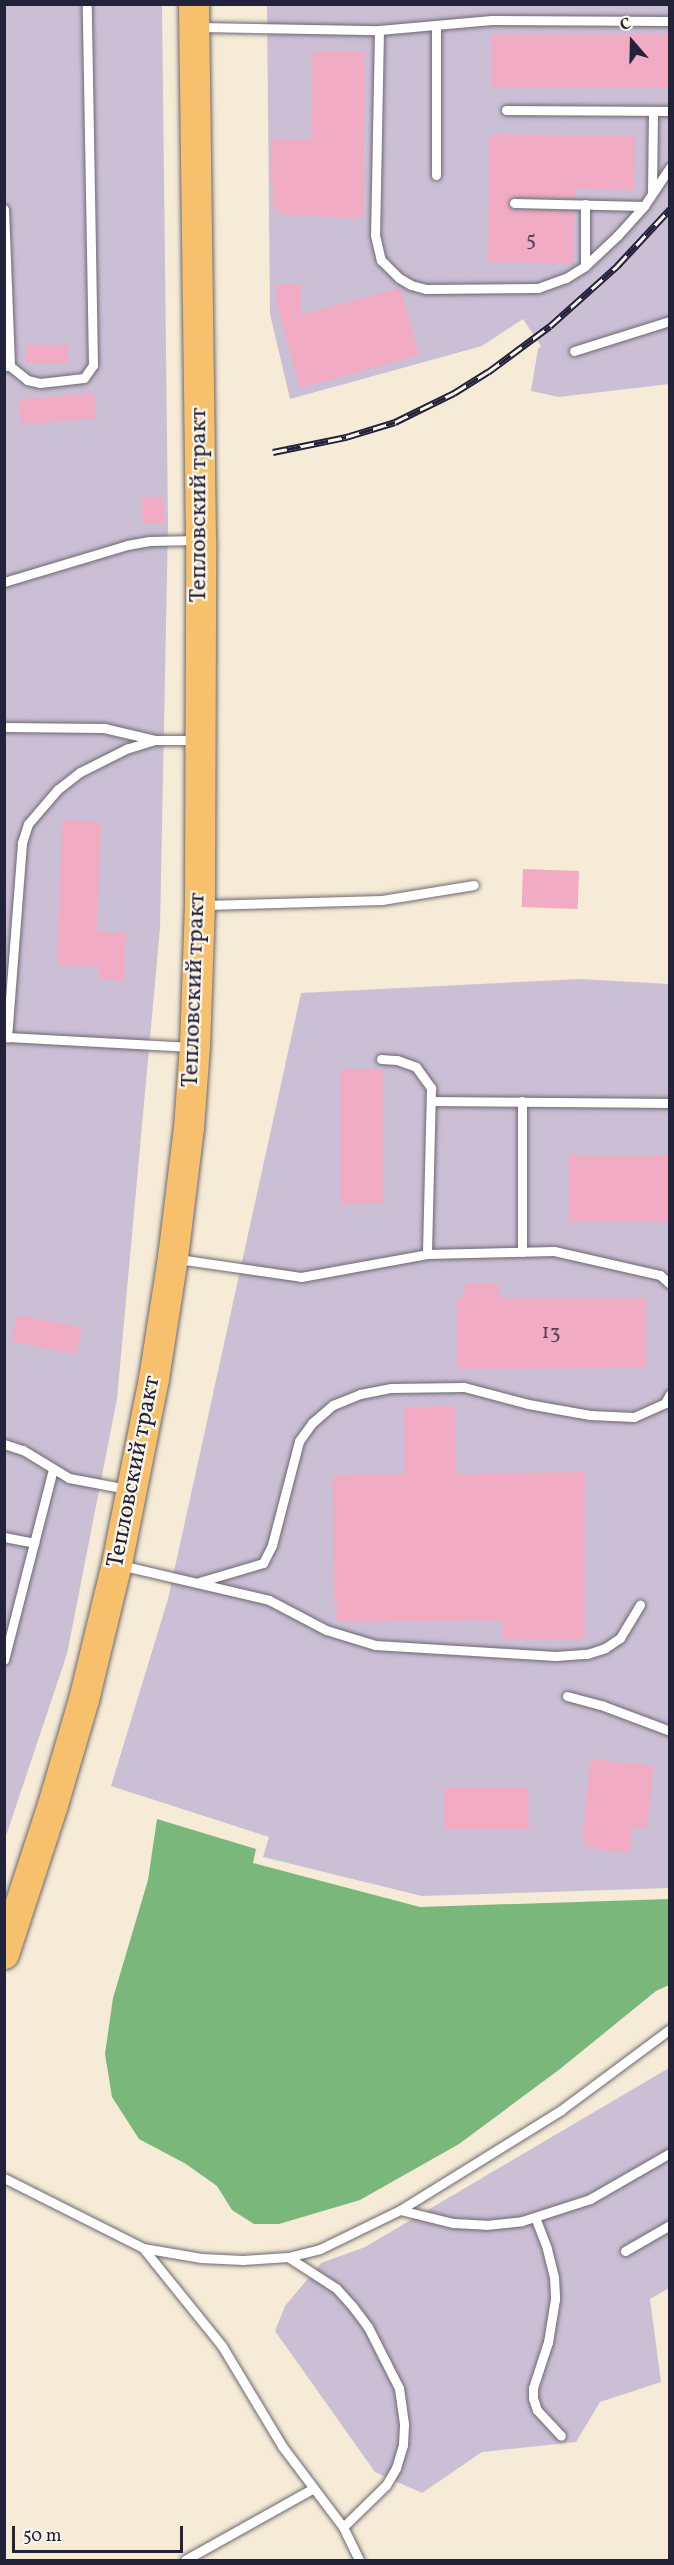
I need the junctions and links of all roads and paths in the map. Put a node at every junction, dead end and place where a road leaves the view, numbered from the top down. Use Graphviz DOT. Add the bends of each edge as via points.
graph roads {
  1 [pos="87,4"];
  2 [pos="194,16"];
  3 [pos="669,21"];
  4 [pos="436,25"];
  5 [pos="379,30"];
  6 [pos="506,110"];
  7 [pos="653,111"];
  8 [pos="669,111"];
  9 [pos="669,167"];
  10 [pos="436,175"];
  11 [pos="652,193"];
  12 [pos="513,203"];
  13 [pos="585,204"];
  14 [pos="644,206"];
  15 [pos="4,209"];
  16 [pos="585,266"];
  17 [pos="669,321"];
  18 [pos="574,351"];
  19 [pos="7,366"];
  20 [pos="201,540"];
  21 [pos="4,582"];
  22 [pos="4,727"];
  23 [pos="155,740"];
  24 [pos="200,740"];
  25 [pos="474,885"];
  26 [pos="200,905"];
  27 [pos="6,1037"];
  28 [pos="195,1047"];
  29 [pos="381,1059"];
  30 [pos="432,1101"];
  31 [pos="522,1101"];
  32 [pos="669,1103"];
  33 [pos="522,1252"];
  34 [pos="427,1254"];
  35 [pos="173,1258"];
  36 [pos="669,1284"];
  37 [pos="669,1394"];
  38 [pos="4,1444"];
  39 [pos="53,1469"];
  40 [pos="133,1490"];
  41 [pos="4,1537"];
  42 [pos="34,1543"];
  43 [pos="117,1564"];
  44 [pos="199,1582"];
  45 [pos="640,1605"];
  46 [pos="8,1627"];
  47 [pos="4,1660"];
  48 [pos="567,1696"];
  49 [pos="669,1731"];
  50 [pos="4,1954"];
  51 [pos="669,2029"];
  52 [pos="669,2153"];
  53 [pos="4,2178"];
  54 [pos="400,2210"];
  55 [pos="535,2217"];
  56 [pos="669,2225"];
  57 [pos="143,2248"];
  58 [pos="625,2251"];
  59 [pos="288,2257"];
  60 [pos="561,2436"];
  61 [pos="312,2489"];
  62 [pos="343,2527"];
  63 [pos="185,2560"];
  64 [pos="358,2560"];
  1 -- 19 [label="lane" via="93,365 84,378 40,383 27,380"];
  2 -- 5 [label="lane"];
  2 -- 20 [label="main road, Тепловский тракт"];
  3 -- 4 [label="lane" via="492,20"];
  4 -- 5 [label="lane"];
  4 -- 10 [label="lane"];
  5 -- 16 [label="lane" via="375,235 377,250 387,268 411,285 426,288 538,288 567,278"];
  6 -- 7 [label="lane"];
  7 -- 8 [label="lane"];
  7 -- 11 [label="lane"];
  9 -- 11 [label="lane"];
  11 -- 14 [label="lane"];
  12 -- 13 [label="lane"];
  13 -- 14 [label="lane"];
  13 -- 16 [label="lane"];
  14 -- 16 [label="lane"];
  15 -- 19 [label="lane"];
  17 -- 18 [label="lane"];
  20 -- 21 [label="lane" via="127,545"];
  20 -- 24 [label="main road, Тепловский тракт"];
  22 -- 23 [label="lane" via="104,728"];
  23 -- 24 [label="lane"];
  23 -- 27 [label="lane" via="128,748 80,772 58,789 28,824 22,843"];
  24 -- 26 [label="main road, Тепловский тракт"];
  25 -- 26 [label="lane" via="382,900"];
  26 -- 28 [label="main road, Тепловский тракт"];
  27 -- 28 [label="lane"];
  28 -- 35 [label="main road, Тепловский тракт"];
  29 -- 30 [label="lane" via="416,1067 429,1081"];
  30 -- 31 [label="lane"];
  30 -- 34 [label="lane"];
  31 -- 32 [label="lane"];
  31 -- 33 [label="lane"];
  33 -- 34 [label="lane"];
  33 -- 36 [label="lane" via="570,1253 660,1275"];
  34 -- 35 [label="lane" via="301,1277"];
  35 -- 40 [label="main road, Тепловский тракт"];
  37 -- 44 [label="lane" via="665,1404 634,1418 528,1404 464,1387 391,1388 360,1394 333,1406 312,1423 299,1441 272,1545 263,1563"];
  38 -- 39 [label="lane" via="23,1450"];
  39 -- 40 [label="lane" via="76,1480"];
  39 -- 42 [label="lane"];
  40 -- 43 [label="main road, Тепловский тракт"];
  41 -- 42 [label="lane"];
  42 -- 46 [label="lane"];
  43 -- 44 [label="lane"];
  43 -- 50 [label="main road, Тепловский тракт" via="84,1700"];
  44 -- 45 [label="lane" via="269,1600 326,1630 375,1645 556,1656 587,1654 605,1648 620,1638"];
  46 -- 47 [label="lane"];
  48 -- 49 [label="lane"];
  51 -- 54 [label="lane" via="561,2110"];
  52 -- 55 [label="lane" via="590,2199"];
  53 -- 57 [label="lane"];
  54 -- 55 [label="lane" via="453,2223 486,2225"];
  54 -- 59 [label="lane" via="320,2249"];
  55 -- 60 [label="lane" via="549,2258 555,2299 533,2398 537,2410"];
  56 -- 58 [label="lane"];
  57 -- 59 [label="lane" via="201,2258"];
  57 -- 61 [label="lane" via="222,2346"];
  59 -- 62 [label="lane" via="336,2288 353,2307 368,2326 399,2388 404,2425 396,2468 386,2485"];
  61 -- 62 [label="lane"];
  61 -- 63 [label="lane"];
  62 -- 64 [label="lane"];
}
